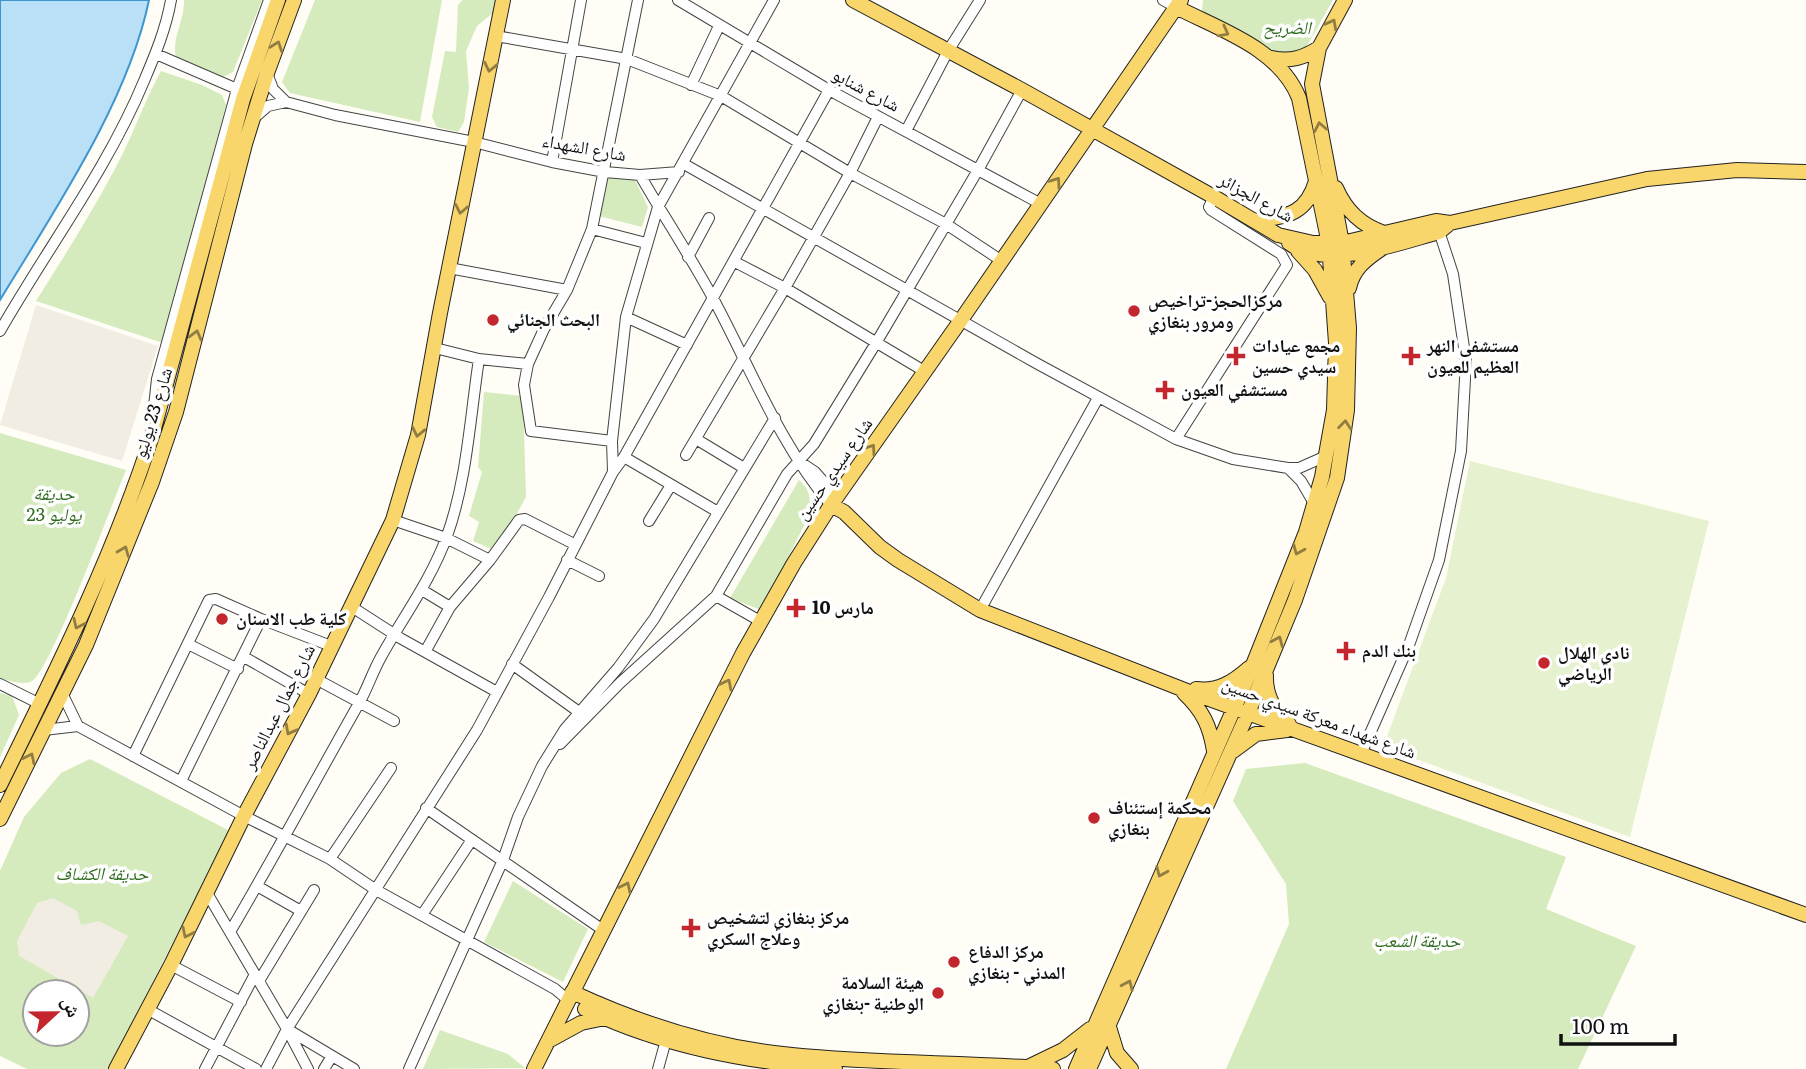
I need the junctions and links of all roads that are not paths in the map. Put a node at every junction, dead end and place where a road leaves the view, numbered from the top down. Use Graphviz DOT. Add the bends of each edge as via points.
graph roads {
  1 [pos="171,0"];
  2 [pos="269,0"];
  3 [pos="278,0"];
  4 [pos="294,0"];
  5 [pos="503,0"];
  6 [pos="581,0"];
  7 [pos="638,0"];
  8 [pos="677,0"];
  9 [pos="774,0"];
  10 [pos="853,0"];
  11 [pos="980,0"];
  12 [pos="1345,0"];
  13 [pos="1173,2"];
  14 [pos="719,26"];
  15 [pos="496,36"];
  16 [pos="749,42"];
  17 [pos="1319,48"];
  18 [pos="572,51"];
  19 [pos="948,51"];
  20 [pos="156,54"];
  21 [pos="1272,58"];
  22 [pos="627,59"];
  23 [pos="267,73"];
  24 [pos="691,85"];
  25 [pos="237,89"];
  26 [pos="829,90"];
  27 [pos="1022,90"];
  28 [pos="721,96"];
  29 [pos="286,102"];
  30 [pos="878,117"];
  31 [pos="253,119"];
  32 [pos="1092,129"];
  33 [pos="905,131"];
  34 [pos="474,142"];
  35 [pos="800,143"];
  36 [pos="552,162"];
  37 [pos="681,168"];
  38 [pos="219,169"];
  39 [pos="978,170"];
  40 [pos="1329,171"];
  41 [pos="605,172"];
  42 [pos="1806,172"];
  43 [pos="850,173"];
  44 [pos="640,175"];
  45 [pos="1316,179"];
  46 [pos="1041,204"];
  47 [pos="658,207"];
  48 [pos="763,209"];
  49 [pos="709,218"];
  50 [pos="1246,221"];
  51 [pos="946,224"];
  52 [pos="1442,226"];
  53 [pos="592,229"];
  54 [pos="1278,235"];
  55 [pos="813,237"];
  56 [pos="1385,240"];
  57 [pos="646,243"];
  58 [pos="1295,248"];
  59 [pos="1336,249"];
  60 [pos="688,257"];
  61 [pos="735,261"];
  62 [pos="1002,261"];
  63 [pos="449,268"];
  64 [pos="785,288"];
  65 [pos="567,290"];
  66 [pos="908,290"];
  67 [pos="714,299"];
  68 [pos="1340,302"];
  69 [pos="626,317"];
  70 [pos="961,320"];
  71 [pos="0,331"];
  72 [pos="876,343"];
  73 [pos="687,345"];
  74 [pos="435,348"];
  75 [pos="741,357"];
  76 [pos="480,359"];
  77 [pos="528,364"];
  78 [pos="924,371"];
  79 [pos="1097,397"];
  80 [pos="775,418"];
  81 [pos="696,439"];
  82 [pos="1176,439"];
  83 [pos="612,441"];
  84 [pos="685,456"];
  85 [pos="1326,456"];
  86 [pos="624,457"];
  87 [pos="798,461"];
  88 [pos="744,468"];
  89 [pos="1288,468"];
  90 [pos="613,472"];
  91 [pos="145,480"];
  92 [pos="671,485"];
  93 [pos="837,505"];
  94 [pos="1315,506"];
  95 [pos="718,512"];
  96 [pos="393,520"];
  97 [pos="649,521"];
  98 [pos="446,538"];
  99 [pos="574,544"];
  100 [pos="490,560"];
  101 [pos="567,560"];
  102 [pos="599,576"];
  103 [pos="422,590"];
  104 [pos="716,596"];
  105 [pos="352,607"];
  106 [pos="450,607"];
  107 [pos="980,610"];
  108 [pos="261,619"];
  109 [pos="760,621"];
  110 [pos="394,634"];
  111 [pos="188,644"];
  112 [pos="331,646"];
  113 [pos="425,652"];
  114 [pos="244,657"];
  115 [pos="512,664"];
  116 [pos="1259,667"];
  117 [pos="238,669"];
  118 [pos="316,679"];
  119 [pos="0,684"];
  120 [pos="1179,687"];
  121 [pos="497,692"];
  122 [pos="62,693"];
  123 [pos="309,694"];
  124 [pos="360,702"];
  125 [pos="40,704"];
  126 [pos="1233,707"];
  127 [pos="579,712"];
  128 [pos="1248,713"];
  129 [pos="394,721"];
  130 [pos="78,726"];
  131 [pos="44,730"];
  132 [pos="1295,730"];
  133 [pos="550,753"];
  134 [pos="1221,754"];
  135 [pos="1361,754"];
  136 [pos="133,756"];
  137 [pos="391,768"];
  138 [pos="181,781"];
  139 [pos="0,785"];
  140 [pos="426,808"];
  141 [pos="244,816"];
  142 [pos="0,819"];
  143 [pos="285,835"];
  144 [pos="471,841"];
  145 [pos="330,859"];
  146 [pos="503,860"];
  147 [pos="257,886"];
  148 [pos="314,890"];
  149 [pos="376,890"];
  150 [pos="207,893"];
  151 [pos="1805,910"];
  152 [pos="301,911"];
  153 [pos="422,915"];
  154 [pos="603,930"];
  155 [pos="230,932"];
  156 [pos="466,940"];
  157 [pos="171,965"];
  158 [pos="581,973"];
  159 [pos="257,978"];
  160 [pos="570,996"];
  161 [pos="241,1002"];
  162 [pos="147,1009"];
  163 [pos="604,1012"];
  164 [pos="1093,1026"];
  165 [pos="1109,1027"];
  166 [pos="287,1029"];
  167 [pos="666,1040"];
  168 [pos="548,1041"];
  169 [pos="217,1048"];
  170 [pos="332,1056"];
  171 [pos="1028,1067"];
  172 [pos="120,1068"];
  173 [pos="205,1069"];
  174 [pos="256,1069"];
  175 [pos="266,1069"];
  176 [pos="307,1069"];
  177 [pos="324,1069"];
  178 [pos="354,1069"];
  179 [pos="409,1069"];
  180 [pos="534,1069"];
  181 [pos="658,1069"];
  182 [pos="835,1069"];
  183 [pos="1053,1069"];
  184 [pos="1076,1069"];
  185 [pos="1089,1069"];
  186 [pos="1131,1069"];
  1 -- 20 [label="street"];
  2 -- 25 [label="street"];
  3 -- 38 [label="main road, شارع 23 يوليو"];
  23 -- 4 [label="main road, شارع 23 يوليو, one-way"];
  5 -- 15 [label="main road, شارع جمال عبدالناصر"];
  6 -- 18 [label="street"];
  7 -- 22 [label="street"];
  8 -- 14 [label="street, شارع شنابو"];
  9 -- 16 [label="street"];
  10 -- 19 [label="main road, شارع الجزائر"];
  11 -- 19 [label="street"];
  17 -- 12 [label="main road, one-way"];
  13 -- 21 [label="main road, one-way"];
  13 -- 32 [label="main road, شارع سيدي حسين"];
  14 -- 16 [label="street, شارع شنابو"];
  14 -- 24 [label="street"];
  15 -- 18 [label="street"];
  15 -- 34 [label="main road, شارع جمال عبدالناصر, one-way"];
  16 -- 26 [label="street, شارع شنابو"];
  16 -- 28 [label="street"];
  17 -- 21 [label="main road" via="1292,60"];
  40 -- 17 [label="main road, one-way" via="1312,84"];
  18 -- 22 [label="street"];
  18 -- 36 [label="street"];
  19 -- 27 [label="main road, شارع الجزائر"];
  19 -- 33 [label="street"];
  20 -- 25 [label="street"];
  20 -- 71 [label="street" via="114,144"];
  21 -- 45 [label="main road" via="1299,98"];
  22 -- 24 [label="street"];
  22 -- 41 [label="street"];
  23 -- 29 [label="street" via="272,89"];
  23 -- 31 [label="main road, شارع 23 يوليو"];
  24 -- 28 [label="street"];
  25 -- 38 [label="street"];
  26 -- 30 [label="street, شارع شنابو"];
  26 -- 35 [label="street"];
  27 -- 32 [label="main road, شارع الجزائر"];
  27 -- 39 [label="street"];
  28 -- 35 [label="street"];
  28 -- 37 [label="street"];
  29 -- 31 [label="street" via="268,106"];
  29 -- 34 [label="street, شارع الشهداء"];
  30 -- 33 [label="street, شارع شنابو"];
  30 -- 43 [label="street"];
  91 -- 31 [label="main road, شارع 23 يوليو, one-way" via="176,412"];
  46 -- 32 [label="main road, شارع سيدي حسين, one-way"];
  32 -- 50 [label="main road, شارع الجزائر" via="1214,197"];
  33 -- 39 [label="street, شارع شنابو"];
  34 -- 36 [label="street, شارع الشهداء"];
  34 -- 63 [label="main road, شارع جمال عبدالناصر, one-way"];
  35 -- 43 [label="street"];
  35 -- 48 [label="street"];
  36 -- 41 [label="street, شارع الشهداء"];
  37 -- 44 [label="street"];
  37 -- 47 [label="street"];
  37 -- 48 [label="street"];
  38 -- 91 [label="main road, شارع 23 يوليو"];
  39 -- 46 [label="street, شارع شنابو"];
  39 -- 51 [label="street"];
  40 -- 56 [label="main road" via="1348,209"];
  40 -- 59 [label="main road"];
  41 -- 44 [label="street, شارع الشهداء"];
  41 -- 53 [label="street"];
  42 -- 52 [label="main road" via="1737,170 1647,179"];
  43 -- 51 [label="street"];
  43 -- 55 [label="street"];
  44 -- 47 [label="street, شارع الشهداء"];
  45 -- 50 [label="main road" via="1302,207 1288,215"];
  45 -- 59 [label="main road"];
  46 -- 62 [label="main road, شارع سيدي حسين"];
  47 -- 57 [label="street"];
  47 -- 60 [label="street, شارع الشهداء"];
  48 -- 55 [label="street"];
  48 -- 61 [label="street"];
  49 -- 60 [label="street"];
  50 -- 54 [label="main road, شارع الجزائر"];
  50 -- 82 [label="street" via="1287,265"];
  51 -- 62 [label="street"];
  51 -- 66 [label="street"];
  52 -- 56 [label="main road"];
  52 -- 135 [label="street" via="1466,360 1461,451 1439,560 1409,645"];
  53 -- 57 [label="street"];
  53 -- 65 [label="street"];
  54 -- 58 [label="main road"];
  54 -- 59 [label="main road, شارع الجزائر"];
  55 -- 64 [label="street"];
  55 -- 66 [label="street"];
  56 -- 59 [label="main road"];
  56 -- 68 [label="main road" via="1354,273"];
  57 -- 69 [label="street"];
  58 -- 59 [label="main road"];
  58 -- 68 [label="main road"];
  59 -- 68 [label="main road"];
  60 -- 67 [label="street, شارع الشهداء"];
  61 -- 64 [label="street"];
  61 -- 67 [label="street"];
  62 -- 70 [label="main road, شارع سيدي حسين"];
  63 -- 65 [label="street"];
  63 -- 74 [label="main road, شارع جمال عبدالناصر"];
  64 -- 72 [label="street"];
  64 -- 75 [label="street"];
  65 -- 77 [label="street"];
  66 -- 70 [label="street"];
  66 -- 72 [label="street"];
  67 -- 73 [label="street"];
  67 -- 75 [label="street, شارع الشهداء"];
  68 -- 85 [label="main road" via="1334,410"];
  116 -- 68 [label="main road, one-way" via="1295,600 1337,478 1348,386"];
  69 -- 73 [label="street"];
  69 -- 83 [label="street"];
  70 -- 78 [label="main road, شارع سيدي حسين"];
  70 -- 79 [label="street"];
  72 -- 78 [label="street"];
  72 -- 87 [label="street" via="814,444"];
  73 -- 86 [label="street"];
  74 -- 76 [label="street"];
  74 -- 96 [label="main road, شارع جمال عبدالناصر, one-way" via="411,467"];
  75 -- 80 [label="street, شارع الشهداء"];
  75 -- 81 [label="street"];
  76 -- 77 [label="street"];
  76 -- 98 [label="street" via="463,474"];
  77 -- 83 [label="street" via="524,385 531,431"];
  93 -- 78 [label="main road, شارع سيدي حسين, one-way"];
  79 -- 82 [label="street"];
  79 -- 107 [label="street"];
  80 -- 87 [label="street, شارع الشهداء"];
  80 -- 88 [label="street"];
  81 -- 84 [label="street"];
  81 -- 88 [label="street"];
  82 -- 89 [label="street" via="1233,459"];
  83 -- 90 [label="street"];
  85 -- 89 [label="street"];
  85 -- 94 [label="main road"];
  86 -- 90 [label="street"];
  86 -- 92 [label="street"];
  87 -- 93 [label="street, شارع الشهداء"];
  87 -- 104 [label="street"];
  88 -- 95 [label="street"];
  89 -- 94 [label="street"];
  90 -- 99 [label="street"];
  122 -- 91 [label="main road, شارع 23 يوليو, one-way" via="98,617"];
  91 -- 125 [label="main road, شارع 23 يوليو, one-way"];
  92 -- 95 [label="street"];
  92 -- 97 [label="street"];
  93 -- 107 [label="main road, شارع شهداء معركة سيدي حسين" via="880,547"];
  93 -- 109 [label="main road, شارع سيدي حسين"];
  94 -- 116 [label="main road, one-way"];
  95 -- 127 [label="street" via="654,619"];
  96 -- 98 [label="street"];
  96 -- 105 [label="main road, شارع جمال عبدالناصر"];
  98 -- 100 [label="street"];
  98 -- 103 [label="street"];
  99 -- 100 [label="street" via="521,519"];
  99 -- 101 [label="street"];
  100 -- 106 [label="street"];
  101 -- 102 [label="street"];
  101 -- 115 [label="street"];
  103 -- 106 [label="street"];
  103 -- 110 [label="street"];
  104 -- 109 [label="street"];
  104 -- 133 [label="street"];
  105 -- 110 [label="street"];
  105 -- 112 [label="main road, شارع جمال عبدالناصر"];
  106 -- 113 [label="street"];
  107 -- 120 [label="main road, شارع شهداء معركة سيدي حسين"];
  108 -- 111 [label="street" via="212,598"];
  108 -- 112 [label="street"];
  108 -- 114 [label="street"];
  154 -- 109 [label="main road, شارع سيدي حسين, one-way"];
  110 -- 113 [label="street"];
  110 -- 124 [label="street"];
  111 -- 117 [label="street"];
  111 -- 136 [label="street"];
  112 -- 118 [label="main road, شارع جمال عبدالناصر"];
  113 -- 121 [label="street"];
  114 -- 117 [label="street"];
  114 -- 123 [label="street"];
  115 -- 121 [label="street"];
  115 -- 127 [label="street"];
  116 -- 120 [label="main road" via="1214,689"];
  116 -- 126 [label="main road"];
  116 -- 128 [label="main road"];
  116 -- 132 [label="main road" via="1273,708"];
  117 -- 138 [label="street"];
  118 -- 123 [label="main road, شارع جمال عبدالناصر"];
  118 -- 124 [label="street"];
  119 -- 125 [label="street"];
  120 -- 126 [label="main road, شارع شهداء معركة سيدي حسين"];
  120 -- 134 [label="main road" via="1206,719"];
  121 -- 140 [label="street"];
  122 -- 130 [label="street"];
  122 -- 131 [label="main road, شارع 23 يوليو"];
  123 -- 141 [label="main road, شارع جمال عبدالناصر, one-way"];
  124 -- 129 [label="street"];
  124 -- 143 [label="street"];
  125 -- 139 [label="main road, شارع 23 يوليو"];
  126 -- 128 [label="main road, شارع شهداء معركة سيدي حسين"];
  126 -- 134 [label="main road"];
  127 -- 133 [label="street"];
  128 -- 132 [label="main road, شارع شهداء معركة سيدي حسين"];
  128 -- 134 [label="main road"];
  130 -- 131 [label="street"];
  130 -- 136 [label="street"];
  142 -- 131 [label="main road, شارع 23 يوليو, one-way"];
  132 -- 134 [label="main road" via="1256,734"];
  132 -- 135 [label="main road, شارع شهداء معركة سيدي حسين"];
  133 -- 146 [label="street"];
  134 -- 164 [label="main road, one-way"];
  165 -- 134 [label="main road, one-way"];
  135 -- 151 [label="main road, شارع شهداء معركة سيدي حسين"];
  136 -- 138 [label="street"];
  137 -- 145 [label="street"];
  138 -- 141 [label="street"];
  140 -- 144 [label="street"];
  140 -- 149 [label="street"];
  141 -- 143 [label="street"];
  141 -- 150 [label="main road, شارع جمال عبدالناصر"];
  143 -- 145 [label="street"];
  143 -- 147 [label="street"];
  144 -- 146 [label="street"];
  144 -- 153 [label="street"];
  145 -- 149 [label="street"];
  146 -- 154 [label="street"];
  146 -- 156 [label="street"];
  147 -- 152 [label="street"];
  147 -- 155 [label="street"];
  148 -- 152 [label="street"];
  149 -- 153 [label="street"];
  149 -- 166 [label="street"];
  150 -- 155 [label="street"];
  150 -- 157 [label="main road, شارع جمال عبدالناصر, one-way"];
  152 -- 159 [label="street"];
  153 -- 156 [label="street"];
  154 -- 158 [label="main road, شارع سيدي حسين"];
  155 -- 159 [label="street"];
  156 -- 160 [label="street"];
  156 -- 179 [label="street"];
  157 -- 161 [label="street"];
  157 -- 162 [label="main road, شارع جمال عبدالناصر"];
  158 -- 160 [label="main road, شارع سيدي حسين"];
  158 -- 163 [label="main road"];
  159 -- 161 [label="street"];
  159 -- 166 [label="street"];
  160 -- 163 [label="main road"];
  160 -- 168 [label="main road, شارع سيدي حسين"];
  161 -- 169 [label="street"];
  162 -- 169 [label="street"];
  162 -- 172 [label="main road, شارع جمال عبدالناصر"];
  163 -- 167 [label="main road"];
  163 -- 168 [label="main road"];
  163 -- 171 [label="main road" via="703,1040 782,1054"];
  164 -- 171 [label="main road" via="1063,1050"];
  164 -- 184 [label="main road"];
  165 -- 185 [label="main road"];
  165 -- 186 [label="main road" via="1117,1053"];
  166 -- 170 [label="street"];
  166 -- 175 [label="street"];
  166 -- 176 [label="street"];
  167 -- 181 [label="street"];
  167 -- 182 [label="main road" via="762,1063"];
  168 -- 180 [label="main road, شارع سيدي حسين"];
  169 -- 173 [label="street"];
  169 -- 174 [label="street"];
  170 -- 177 [label="street"];
  170 -- 178 [label="street"];
  171 -- 183 [label="main road"];
}
